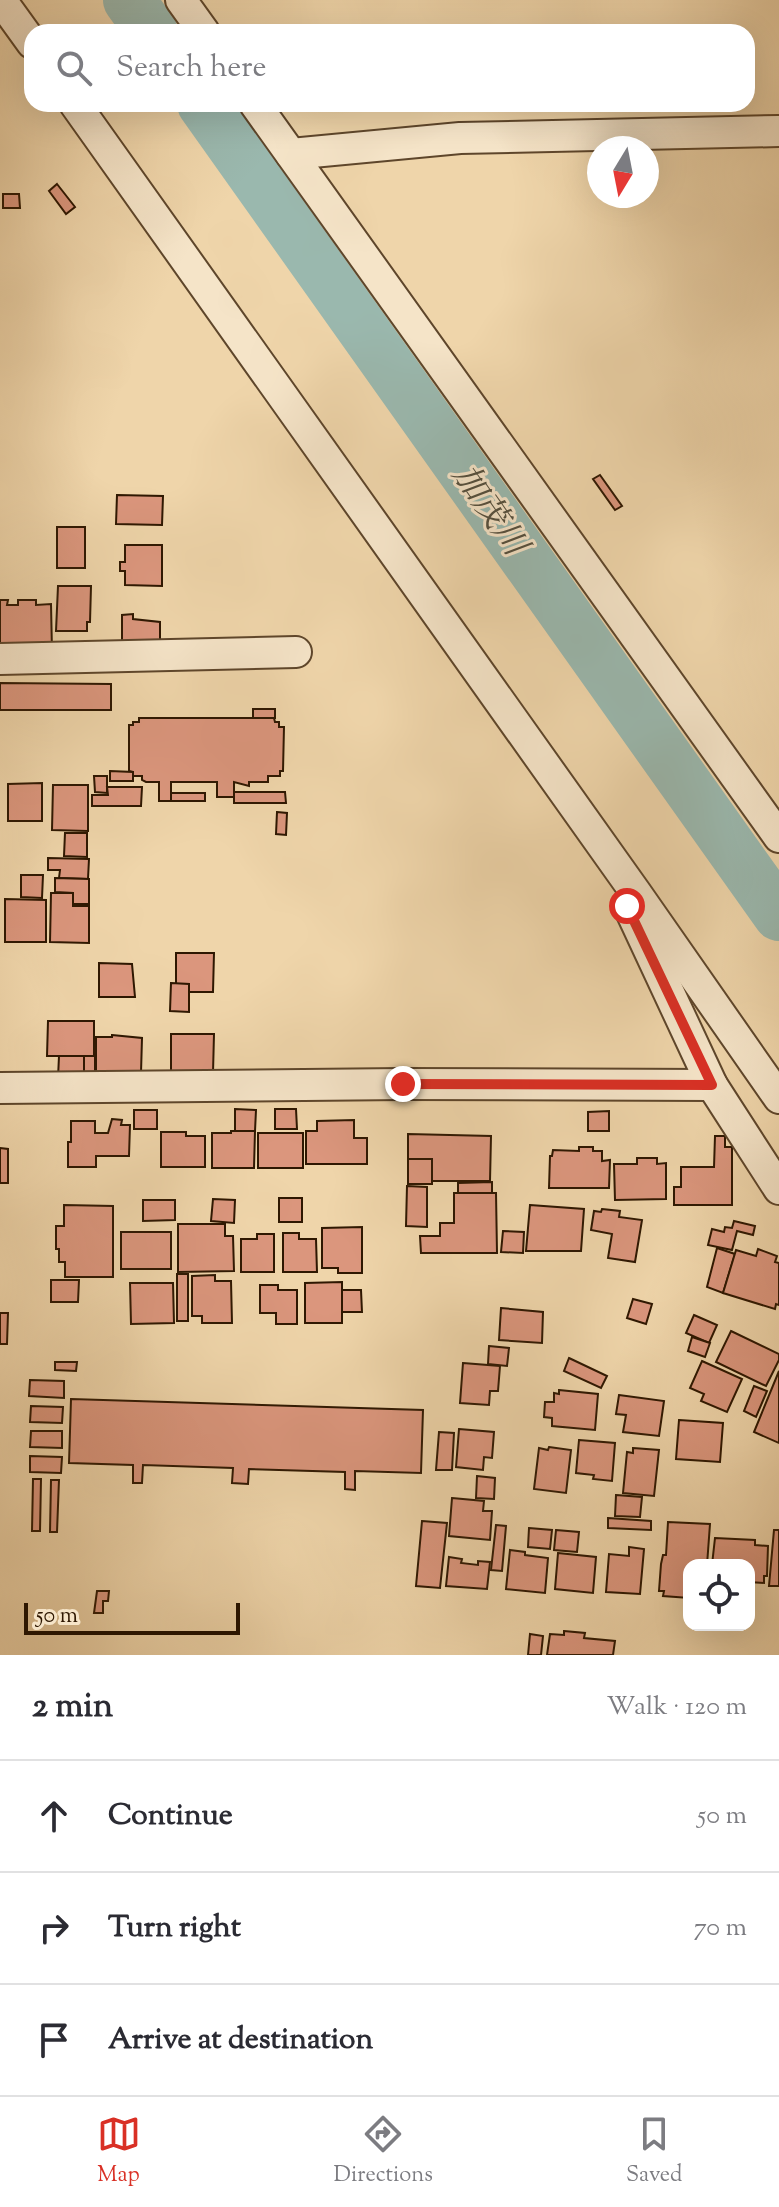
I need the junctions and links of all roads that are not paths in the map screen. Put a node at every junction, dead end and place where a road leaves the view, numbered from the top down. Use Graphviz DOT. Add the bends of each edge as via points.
graph roads {
  1 [pos="1,0"];
  2 [pos="181,0"];
  3 [pos="198,24"];
  4 [pos="24,32"];
  5 [pos="81,112"];
  6 [pos="261,112"];
  7 [pos="779,131"];
  8 [pos="291,154"];
  9 [pos="296,652"];
  10 [pos="0,659"];
  11 [pos="779,837"];
  12 [pos="636,893"];
  13 [pos="712,1085"];
  14 [pos="0,1088"];
  15 [pos="779,1098"];
  16 [pos="779,1189"];
  1 -- 4 [label="street"];
  2 -- 3 [label="street"];
  5 -- 12 [label="street"];
  6 -- 8 [label="street"];
  7 -- 8 [label="street" via="460,138"];
  8 -- 11 [label="street"];
  9 -- 10 [label="street"];
  12 -- 13 [label="street" via="627,906"];
  12 -- 15 [label="street"];
  13 -- 14 [label="street"];
  13 -- 16 [label="street"];
}
